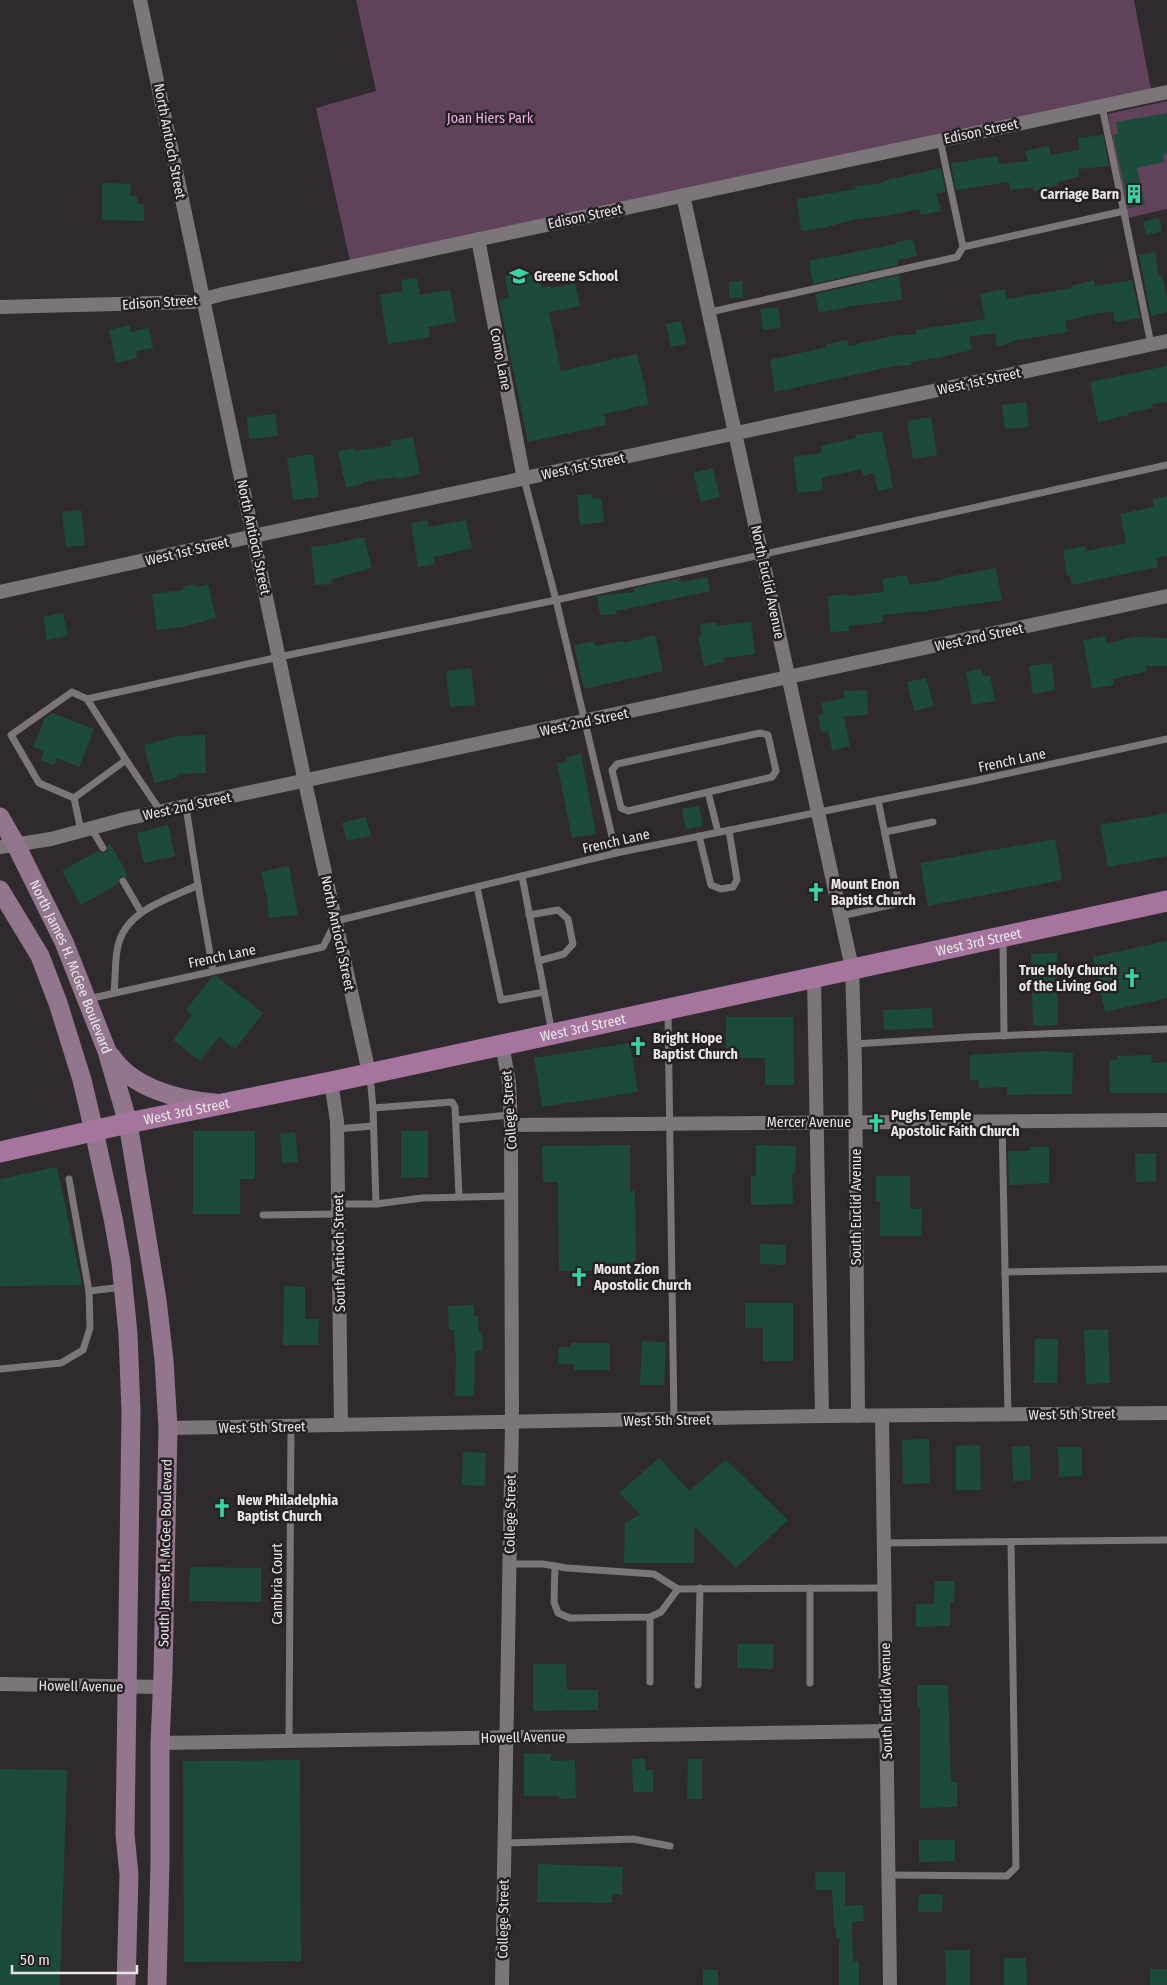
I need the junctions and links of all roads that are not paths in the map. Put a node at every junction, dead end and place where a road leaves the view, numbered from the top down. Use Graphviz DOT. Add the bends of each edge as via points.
graph roads {
  1 [pos="140,0"];
  2 [pos="1167,92"];
  3 [pos="1102,106"];
  4 [pos="940,140"];
  5 [pos="683,195"];
  6 [pos="1124,210"];
  7 [pos="478,239"];
  8 [pos="963,247"];
  9 [pos="204,300"];
  10 [pos="0,308"];
  11 [pos="710,312"];
  12 [pos="1167,341"];
  13 [pos="1152,344"];
  14 [pos="735,433"];
  15 [pos="1167,465"];
  16 [pos="524,478"];
  17 [pos="254,536"];
  18 [pos="762,554"];
  19 [pos="0,592"];
  20 [pos="1167,596"];
  21 [pos="556,600"];
  22 [pos="280,657"];
  23 [pos="789,678"];
  24 [pos="87,699"];
  25 [pos="586,722"];
  26 [pos="1167,739"];
  27 [pos="126,760"];
  28 [pos="305,782"];
  29 [pos="708,792"];
  30 [pos="74,798"];
  31 [pos="878,800"];
  32 [pos="186,807"];
  33 [pos="819,811"];
  34 [pos="161,812"];
  35 [pos="0,817"];
  36 [pos="933,822"];
  37 [pos="86,829"];
  38 [pos="729,830"];
  39 [pos="718,832"];
  40 [pos="885,832"];
  41 [pos="699,836"];
  42 [pos="8,846"];
  43 [pos="103,848"];
  44 [pos="616,853"];
  45 [pos="522,876"];
  46 [pos="123,881"];
  47 [pos="198,885"];
  48 [pos="477,886"];
  49 [pos="0,890"];
  50 [pos="1167,901"];
  51 [pos="141,912"];
  52 [pos="529,915"];
  53 [pos="841,916"];
  54 [pos="336,921"];
  55 [pos="1003,936"];
  56 [pos="538,960"];
  57 [pos="852,968"];
  58 [pos="213,971"];
  59 [pos="814,977"];
  60 [pos="114,992"];
  61 [pos="544,992"];
  62 [pos="88,999"];
  63 [pos="668,1010"];
  64 [pos="1167,1029"];
  65 [pos="552,1034"];
  66 [pos="1004,1036"];
  67 [pos="502,1044"];
  68 [pos="854,1044"];
  69 [pos="107,1051"];
  70 [pos="369,1073"];
  71 [pos="331,1082"];
  72 [pos="223,1104"];
  73 [pos="373,1108"];
  74 [pos="456,1120"];
  75 [pos="511,1120"];
  76 [pos="1167,1120"];
  77 [pos="1002,1121"];
  78 [pos="816,1122"];
  79 [pos="856,1122"];
  80 [pos="128,1123"];
  81 [pos="670,1123"];
  82 [pos="373,1126"];
  83 [pos="338,1129"];
  84 [pos="94,1131"];
  85 [pos="0,1152"];
  86 [pos="69,1179"];
  87 [pos="459,1196"];
  88 [pos="512,1196"];
  89 [pos="376,1204"];
  90 [pos="338,1209"];
  91 [pos="263,1215"];
  92 [pos="1167,1269"];
  93 [pos="1005,1272"];
  94 [pos="123,1287"];
  95 [pos="89,1291"];
  96 [pos="0,1369"];
  97 [pos="1167,1413"];
  98 [pos="1008,1415"];
  99 [pos="822,1416"];
  100 [pos="858,1416"];
  101 [pos="882,1416"];
  102 [pos="674,1420"];
  103 [pos="512,1422"];
  104 [pos="341,1425"];
  105 [pos="291,1427"];
  106 [pos="168,1428"];
  107 [pos="1167,1540"];
  108 [pos="1011,1542"];
  109 [pos="884,1543"];
  110 [pos="509,1564"];
  111 [pos="555,1566"];
  112 [pos="700,1588"];
  113 [pos="810,1588"];
  114 [pos="885,1588"];
  115 [pos="678,1589"];
  116 [pos="650,1618"];
  117 [pos="650,1682"];
  118 [pos="810,1683"];
  119 [pos="0,1684"];
  120 [pos="698,1685"];
  121 [pos="128,1687"];
  122 [pos="162,1687"];
  123 [pos="887,1731"];
  124 [pos="506,1738"];
  125 [pos="289,1741"];
  126 [pos="160,1743"];
  127 [pos="505,1843"];
  128 [pos="670,1846"];
  129 [pos="889,1875"];
  130 [pos="126,1985"];
  131 [pos="158,1985"];
  132 [pos="502,1985"];
  133 [pos="890,1985"];
  1 -- 9 [label="street, North Antioch Street"];
  2 -- 3 [label="street, Edison Street"];
  3 -- 4 [label="street, Edison Street"];
  3 -- 6 [label="lane"];
  4 -- 5 [label="street, Edison Street"];
  4 -- 8 [label="lane"];
  5 -- 7 [label="street, Edison Street"];
  5 -- 11 [label="street, North Euclid Avenue"];
  6 -- 8 [label="lane"];
  6 -- 13 [label="lane"];
  7 -- 9 [label="street, Edison Street"];
  7 -- 16 [label="street, Como Lane"];
  8 -- 11 [label="lane" via="958,257"];
  9 -- 10 [label="street, Edison Street"];
  9 -- 17 [label="street, North Antioch Street"];
  11 -- 14 [label="street, North Euclid Avenue"];
  12 -- 13 [label="street, West 1st Street"];
  13 -- 14 [label="street, West 1st Street"];
  14 -- 16 [label="street, West 1st Street"];
  14 -- 18 [label="street, North Euclid Avenue"];
  15 -- 18 [label="lane"];
  16 -- 17 [label="street, West 1st Street"];
  16 -- 21 [label="lane"];
  17 -- 19 [label="street, West 1st Street"];
  17 -- 22 [label="street, North Antioch Street"];
  18 -- 21 [label="lane"];
  18 -- 23 [label="street, North Euclid Avenue"];
  20 -- 23 [label="street, West 2nd Street"];
  21 -- 22 [label="lane"];
  21 -- 25 [label="lane"];
  22 -- 24 [label="lane"];
  22 -- 28 [label="street, North Antioch Street"];
  23 -- 25 [label="street, West 2nd Street"];
  23 -- 33 [label="street, North Euclid Avenue"];
  24 -- 27 [label="lane"];
  24 -- 30 [label="lane" via="72,692 11,735 39,783"];
  25 -- 28 [label="street, West 2nd Street"];
  25 -- 44 [label="lane"];
  26 -- 31 [label="lane, French Lane"];
  27 -- 30 [label="lane"];
  27 -- 34 [label="lane"];
  28 -- 32 [label="street, West 2nd Street"];
  28 -- 54 [label="street, North Antioch Street"];
  29 -- 29 [label="lane" via="628,811 621,808 612,770 617,764 760,733 768,735 776,771 772,777"];
  29 -- 39 [label="lane"];
  30 -- 37 [label="lane"];
  31 -- 33 [label="lane, French Lane"];
  31 -- 40 [label="lane"];
  32 -- 34 [label="street, West 2nd Street"];
  32 -- 47 [label="lane"];
  33 -- 38 [label="lane, French Lane"];
  33 -- 53 [label="street, North Euclid Avenue"];
  34 -- 37 [label="street, West 2nd Street"];
  35 -- 42 [label="main road, North James H. McGee Boulevard"];
  36 -- 40 [label="lane"];
  37 -- 42 [label="street, West 2nd Street"];
  37 -- 43 [label="lane"];
  38 -- 39 [label="lane, French Lane"];
  38 -- 41 [label="lane" via="737,880 734,886 721,889 711,885"];
  39 -- 41 [label="lane, French Lane"];
  40 -- 53 [label="lane" via="899,903"];
  41 -- 44 [label="lane, French Lane"];
  42 -- 62 [label="main road, North James H. McGee Boulevard" via="64,942"];
  44 -- 45 [label="lane, French Lane"];
  45 -- 48 [label="lane, French Lane"];
  45 -- 52 [label="lane"];
  46 -- 51 [label="lane"];
  47 -- 51 [label="lane"];
  47 -- 58 [label="lane"];
  48 -- 54 [label="lane, French Lane"];
  48 -- 61 [label="lane" via="501,1000"];
  49 -- 84 [label="main road, North James H. McGee Boulevard" via="43,963 74,1053"];
  50 -- 55 [label="main road, West 3rd Street"];
  51 -- 60 [label="lane" via="128,925 119,943"];
  52 -- 56 [label="lane"];
  52 -- 56 [label="lane" via="558,910 568,919 573,944 564,954"];
  53 -- 57 [label="street, North Euclid Avenue"];
  54 -- 58 [label="lane, French Lane" via="323,947"];
  54 -- 70 [label="street, North Antioch Street"];
  55 -- 57 [label="main road, West 3rd Street"];
  55 -- 66 [label="lane"];
  56 -- 61 [label="lane"];
  57 -- 59 [label="main road, West 3rd Street"];
  57 -- 68 [label="street, South Euclid Avenue"];
  58 -- 60 [label="lane, French Lane"];
  59 -- 63 [label="main road, West 3rd Street"];
  59 -- 78 [label="street"];
  60 -- 62 [label="lane, French Lane"];
  61 -- 65 [label="lane"];
  62 -- 69 [label="main road, North James H. McGee Boulevard"];
  63 -- 65 [label="main road, West 3rd Street"];
  63 -- 81 [label="lane"];
  64 -- 66 [label="lane"];
  65 -- 67 [label="main road, West 3rd Street"];
  66 -- 68 [label="lane"];
  67 -- 70 [label="main road, West 3rd Street"];
  67 -- 75 [label="street, College Street"];
  68 -- 79 [label="street, South Euclid Avenue"];
  69 -- 72 [label="main road" via="125,1073 137,1081 171,1095"];
  69 -- 80 [label="main road, North James H. McGee Boulevard"];
  70 -- 71 [label="main road, West 3rd Street"];
  70 -- 73 [label="lane"];
  71 -- 72 [label="main road, West 3rd Street"];
  71 -- 83 [label="street, South Antioch Street"];
  72 -- 80 [label="main road, West 3rd Street"];
  73 -- 74 [label="lane" via="452,1102"];
  73 -- 82 [label="lane"];
  74 -- 75 [label="lane"];
  74 -- 87 [label="lane"];
  75 -- 81 [label="street, Mercer Avenue"];
  75 -- 88 [label="street, College Street"];
  76 -- 77 [label="street, Mercer Avenue"];
  77 -- 79 [label="street, Mercer Avenue"];
  77 -- 93 [label="lane"];
  78 -- 79 [label="street, Mercer Avenue"];
  78 -- 81 [label="street, Mercer Avenue"];
  78 -- 99 [label="street"];
  79 -- 100 [label="street, South Euclid Avenue"];
  80 -- 84 [label="main road, West 3rd Street"];
  80 -- 106 [label="main road, South James H. McGee Boulevard" via="157,1300"];
  81 -- 102 [label="lane"];
  82 -- 83 [label="lane"];
  82 -- 89 [label="lane"];
  83 -- 90 [label="street, South Antioch Street"];
  84 -- 85 [label="main road, West 3rd Street"];
  84 -- 94 [label="main road" via="113,1218"];
  86 -- 95 [label="lane"];
  87 -- 88 [label="lane"];
  87 -- 89 [label="lane"];
  88 -- 103 [label="street, College Street"];
  89 -- 90 [label="lane"];
  90 -- 91 [label="lane"];
  90 -- 104 [label="street, South Antioch Street"];
  92 -- 93 [label="lane"];
  93 -- 98 [label="lane"];
  94 -- 95 [label="lane"];
  94 -- 121 [label="main road" via="132,1412"];
  95 -- 96 [label="lane" via="90,1328 83,1350 61,1363"];
  97 -- 98 [label="street, West 5th Street"];
  98 -- 101 [label="street, West 5th Street"];
  99 -- 100 [label="street, West 5th Street"];
  99 -- 102 [label="street, West 5th Street"];
  100 -- 101 [label="street, West 5th Street"];
  101 -- 109 [label="street, South Euclid Avenue"];
  102 -- 103 [label="street, West 5th Street"];
  103 -- 104 [label="street, West 5th Street"];
  103 -- 110 [label="street, College Street"];
  104 -- 105 [label="street, West 5th Street"];
  105 -- 106 [label="street, West 5th Street"];
  105 -- 125 [label="lane, Cambria Court"];
  106 -- 122 [label="main road, South James H. McGee Boulevard"];
  107 -- 108 [label="lane"];
  108 -- 109 [label="lane"];
  108 -- 129 [label="lane" via="1016,1867 1007,1876"];
  109 -- 114 [label="street, South Euclid Avenue"];
  110 -- 111 [label="lane"];
  110 -- 124 [label="street, College Street"];
  111 -- 115 [label="lane" via="654,1574"];
  111 -- 116 [label="lane" via="554,1602 558,1613 570,1618"];
  112 -- 113 [label="lane"];
  112 -- 115 [label="lane"];
  112 -- 120 [label="lane"];
  113 -- 114 [label="lane"];
  113 -- 118 [label="lane"];
  114 -- 123 [label="street, South Euclid Avenue"];
  115 -- 116 [label="lane" via="661,1612"];
  116 -- 117 [label="lane"];
  119 -- 121 [label="street, Howell Avenue"];
  121 -- 122 [label="street, Howell Avenue"];
  121 -- 130 [label="main road"];
  122 -- 126 [label="main road, South James H. McGee Boulevard"];
  123 -- 124 [label="street, Howell Avenue"];
  123 -- 129 [label="street, South Euclid Avenue"];
  124 -- 125 [label="street, Howell Avenue"];
  124 -- 127 [label="street, College Street"];
  125 -- 126 [label="street, Howell Avenue"];
  126 -- 131 [label="main road, South James H. McGee Boulevard"];
  127 -- 128 [label="lane" via="633,1839"];
  127 -- 132 [label="street, College Street"];
  129 -- 133 [label="street, South Euclid Avenue"];
}
